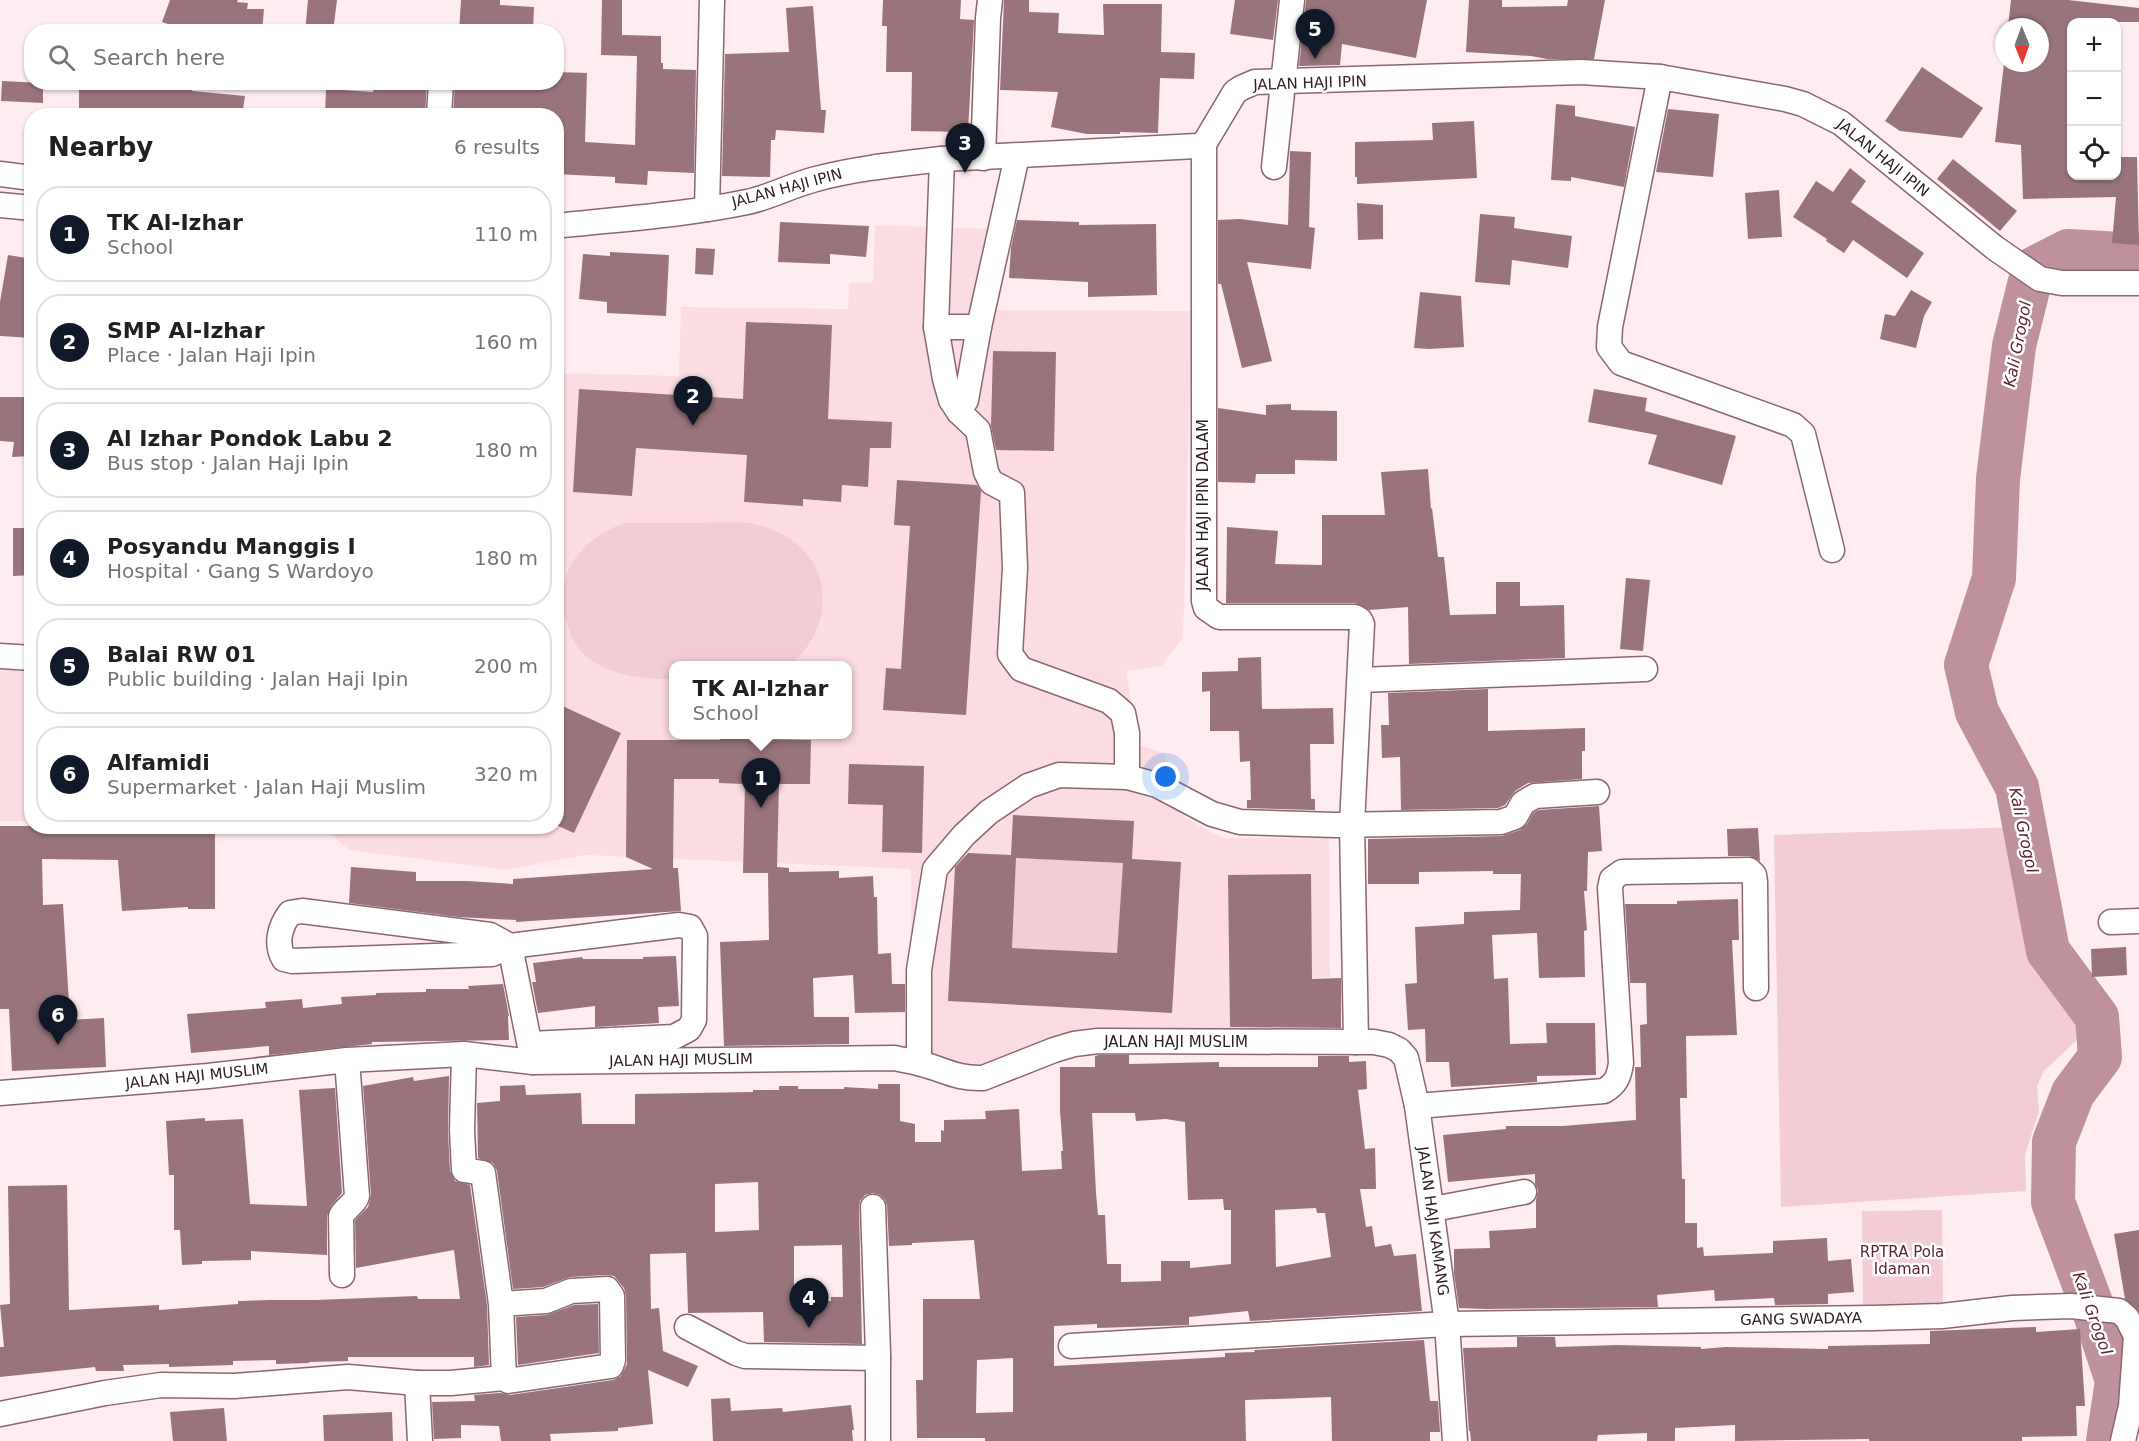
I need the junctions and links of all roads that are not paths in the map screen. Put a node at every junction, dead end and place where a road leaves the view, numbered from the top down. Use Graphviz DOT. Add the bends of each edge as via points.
graph roads {
  1 [pos="712,0"];
  2 [pos="990,0"];
  3 [pos="1293,0"];
  4 [pos="1660,77"];
  5 [pos="1283,81"];
  6 [pos="441,90"];
  7 [pos="440,108"];
  8 [pos="1204,144"];
  9 [pos="1017,156"];
  10 [pos="983,158"];
  11 [pos="942,159"];
  12 [pos="1274,167"];
  13 [pos="0,174"];
  14 [pos="24,177"];
  15 [pos="0,205"];
  16 [pos="24,207"];
  17 [pos="707,209"];
  18 [pos="564,225"];
  19 [pos="2139,283"];
  20 [pos="936,327"];
  21 [pos="980,327"];
  22 [pos="959,412"];
  23 [pos="1832,550"];
  24 [pos="0,656"];
  25 [pos="24,658"];
  26 [pos="1645,669"];
  27 [pos="1360,680"];
  28 [pos="1127,777"];
  29 [pos="1597,792"];
  30 [pos="1352,825"];
  31 [pos="2139,921"];
  32 [pos="2111,922"];
  33 [pos="510,946"];
  34 [pos="1756,988"];
  35 [pos="1356,1042"];
  36 [pos="464,1053"];
  37 [pos="531,1053"];
  38 [pos="346,1060"];
  39 [pos="919,1063"];
  40 [pos="0,1092"];
  41 [pos="1417,1106"];
  42 [pos="1524,1192"];
  43 [pos="873,1207"];
  44 [pos="1433,1209"];
  45 [pos="342,1275"];
  46 [pos="501,1304"];
  47 [pos="1447,1324"];
  48 [pos="687,1327"];
  49 [pos="2137,1337"];
  50 [pos="1071,1346"];
  51 [pos="878,1358"];
  52 [pos="504,1378"];
  53 [pos="417,1383"];
  54 [pos="0,1414"];
  55 [pos="420,1441"];
  56 [pos="878,1441"];
  57 [pos="1455,1441"];
  58 [pos="2123,1441"];
  1 -- 17 [label="street"];
  2 -- 10 [label="street"];
  3 -- 5 [label="street"];
  4 -- 5 [label="street, JALAN HAJI IPIN" via="1581,72"];
  4 -- 19 [label="street, JALAN HAJI IPIN" via="1785,99 1821,112 2040,279 2062,283"];
  4 -- 23 [label="street" via="1609,347 1622,363 1793,425 1803,434"];
  5 -- 8 [label="street, JALAN HAJI IPIN" via="1241,87"];
  5 -- 12 [label="street"];
  6 -- 7 [label="street"];
  8 -- 9 [label="street, JALAN HAJI IPIN"];
  8 -- 27 [label="street, JALAN HAJI IPIN DALAM" via="1206,608 1219,617 1355,616 1362,624"];
  9 -- 10 [label="street, JALAN HAJI IPIN"];
  9 -- 21 [label="street"];
  10 -- 11 [label="street, JALAN HAJI IPIN"];
  11 -- 17 [label="street, JALAN HAJI IPIN" via="850,171 748,202"];
  11 -- 20 [label="street"];
  13 -- 14 [label="street"];
  15 -- 16 [label="street"];
  17 -- 18 [label="street, JALAN HAJI IPIN"];
  20 -- 21 [label="street"];
  20 -- 22 [label="street" via="945,379"];
  21 -- 22 [label="street" via="966,400"];
  22 -- 28 [label="street" via="978,430 991,482 1012,493 1015,568 1010,654 1021,669 1109,701 1123,713"];
  24 -- 25 [label="street"];
  26 -- 27 [label="street"];
  27 -- 30 [label="street, JALAN HAJI IPIN DALAM"];
  28 -- 30 [label="street" via="1157,785 1212,814 1240,822"];
  28 -- 39 [label="street" via="1059,775 1028,786 964,835 935,869 919,970"];
  29 -- 30 [label="street" via="1535,796 1523,803 1515,817 1501,822"];
  30 -- 35 [label="street, JALAN HAJI IPIN DALAM"];
  31 -- 32 [label="street"];
  33 -- 33 [label="street" via="492,954 292,961 284,960 280,953 280,932 290,913 302,911 490,935"];
  33 -- 37 [label="street"];
  33 -- 37 [label="street" via="680,925 690,927 695,936 694,1020 681,1035"];
  34 -- 41 [label="street" via="1755,882 1749,870 1622,872 1612,879 1610,888 1621,1063 1614,1085 1604,1091"];
  35 -- 39 [label="street, JALAN HAJI MUSLIM" via="1098,1041 1054,1050 983,1078 946,1074"];
  35 -- 41 [label="street, JALAN HAJI KAMANG" via="1374,1042 1399,1050 1406,1058"];
  36 -- 37 [label="street, JALAN HAJI MUSLIM"];
  36 -- 38 [label="street, JALAN HAJI MUSLIM"];
  36 -- 46 [label="street" via="464,1170 483,1173"];
  37 -- 39 [label="street, JALAN HAJI MUSLIM" via="895,1058"];
  38 -- 40 [label="street, JALAN HAJI MUSLIM" via="208,1076"];
  38 -- 45 [label="street" via="357,1196 341,1216"];
  41 -- 44 [label="street, JALAN HAJI KAMANG"];
  42 -- 44 [label="street"];
  43 -- 51 [label="street"];
  44 -- 47 [label="street, JALAN HAJI KAMANG"];
  46 -- 52 [label="street"];
  46 -- 52 [label="street" via="546,1301 572,1291 607,1289 612,1296 611,1366 508,1382"];
  47 -- 49 [label="street, GANG SWADAYA" via="1942,1316 2071,1306 2124,1314"];
  47 -- 50 [label="street, GANG SWADAYA"];
  47 -- 57 [label="street, JALAN HAJI KAMANG"];
  48 -- 51 [label="street" via="745,1356"];
  49 -- 58 [label="street" via="2131,1406"];
  51 -- 56 [label="street"];
  52 -- 53 [label="street"];
  53 -- 54 [label="street" via="348,1377 234,1386 161,1386"];
  53 -- 55 [label="street"];
}
